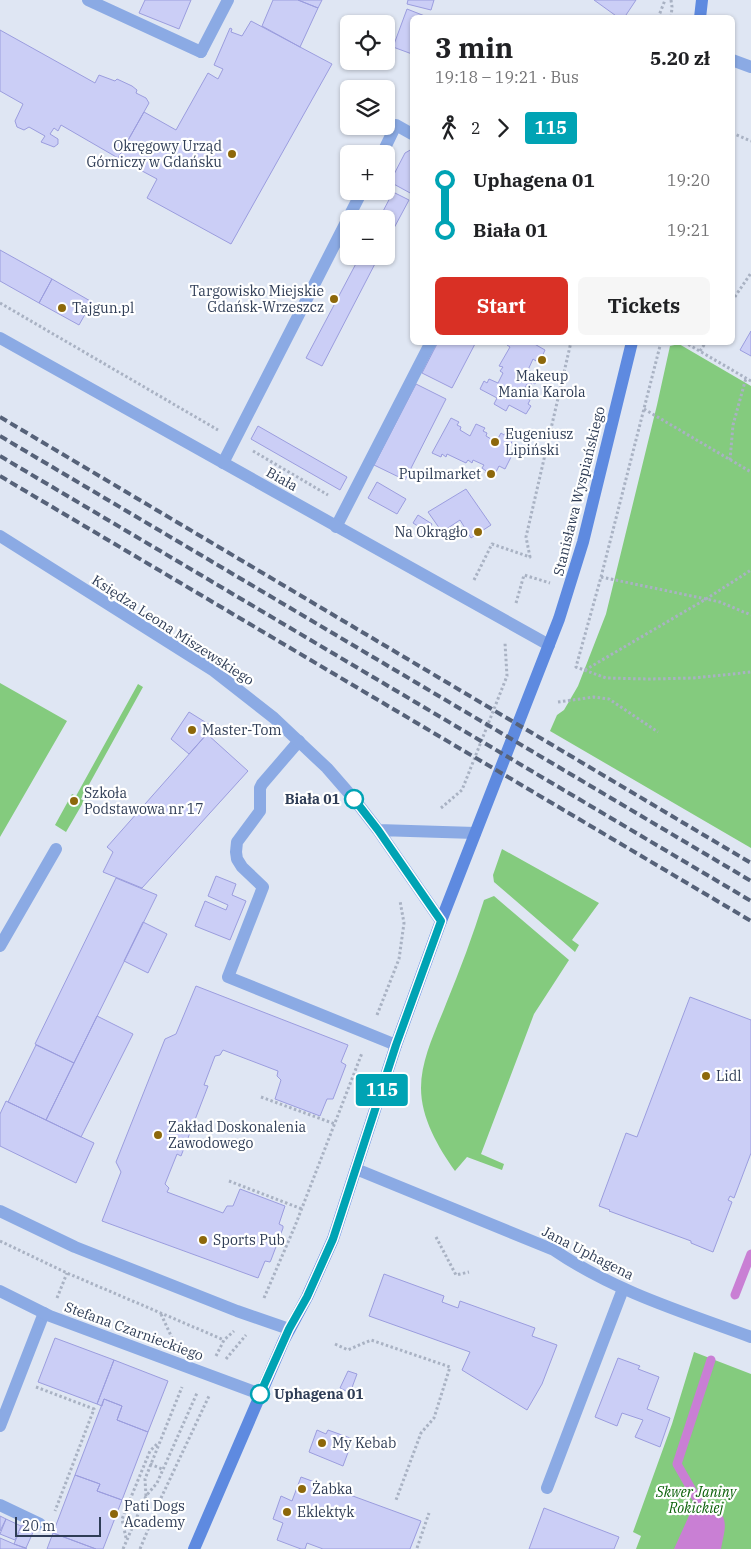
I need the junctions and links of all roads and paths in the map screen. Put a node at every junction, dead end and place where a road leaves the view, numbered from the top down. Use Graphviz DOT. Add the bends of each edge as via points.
graph roads {
  1 [pos="88,0"];
  2 [pos="228,0"];
  3 [pos="665,0"];
  4 [pos="670,0"];
  5 [pos="702,0"];
  6 [pos="659,15"];
  7 [pos="671,15"];
  8 [pos="700,15"];
  9 [pos="735,61"];
  10 [pos="751,67"];
  11 [pos="410,133"];
  12 [pos="735,134"];
  13 [pos="751,141"];
  14 [pos="386,145"];
  15 [pos="357,200"];
  16 [pos="751,273"];
  17 [pos="735,297"];
  18 [pos="0,303"];
  19 [pos="0,338"];
  20 [pos="429,345"];
  21 [pos="570,345"];
  22 [pos="631,345"];
  23 [pos="660,345"];
  24 [pos="690,345"];
  25 [pos="704,345"];
  26 [pos="700,350"];
  27 [pos="746,378"];
  28 [pos="751,381"];
  29 [pos="644,409"];
  30 [pos="235,440"];
  31 [pos="730,460"];
  32 [pos="223,463"];
  33 [pos="751,472"];
  34 [pos="347,506"];
  35 [pos="336,527"];
  36 [pos="0,536"];
  37 [pos="751,570"];
  38 [pos="524,575"];
  39 [pos="466,576"];
  40 [pos="601,577"];
  41 [pos="706,599"];
  42 [pos="507,600"];
  43 [pos="751,615"];
  44 [pos="505,644"];
  45 [pos="549,646"];
  46 [pos="585,670"];
  47 [pos="751,672"];
  48 [pos="558,702"];
  49 [pos="658,732"];
  50 [pos="299,741"];
  51 [pos="441,808"];
  52 [pos="378,830"];
  53 [pos="475,833"];
  54 [pos="56,849"];
  55 [pos="399,896"];
  56 [pos="441,921"];
  57 [pos="0,946"];
  58 [pos="370,1034"];
  59 [pos="396,1045"];
  60 [pos="261,1097"];
  61 [pos="334,1124"];
  62 [pos="356,1169"];
  63 [pos="228,1181"];
  64 [pos="302,1209"];
  65 [pos="0,1211"];
  66 [pos="436,1237"];
  67 [pos="0,1241"];
  68 [pos="469,1272"];
  69 [pos="67,1273"];
  70 [pos="623,1289"];
  71 [pos="60,1290"];
  72 [pos="0,1291"];
  73 [pos="44,1313"];
  74 [pos="255,1317"];
  75 [pos="289,1329"];
  76 [pos="751,1337"];
  77 [pos="224,1340"];
  78 [pos="335,1344"];
  79 [pos="211,1376"];
  80 [pos="18,1380"];
  81 [pos="183,1384"];
  82 [pos="358,1391"];
  83 [pos="260,1394"];
  84 [pos="346,1398"];
  85 [pos="0,1426"];
  86 [pos="160,1442"];
  87 [pos="150,1464"];
  88 [pos="162,1469"];
  89 [pos="547,1488"];
  90 [pos="146,1496"];
  91 [pos="396,1500"];
  92 [pos="0,1505"];
  93 [pos="429,1513"];
  94 [pos="46,1521"];
  95 [pos="127,1540"];
  96 [pos="417,1548"];
  97 [pos="123,1549"];
  98 [pos="140,1549"];
  99 [pos="194,1549"];
  1 -- 2 [label="street" via="201,52"];
  3 -- 6 [label="path"];
  4 -- 7 [label="path"];
  5 -- 8 [label="main road"];
  9 -- 10 [label="street"];
  11 -- 14 [label="street" via="396,125"];
  12 -- 13 [label="path"];
  15 -- 30 [label="street"];
  16 -- 17 [label="path"];
  18 -- 30 [label="path"];
  19 -- 32 [label="street, Biała"];
  20 -- 34 [label="street"];
  21 -- 39 [label="path" via="526,538 530,557 492,544 474,580"];
  22 -- 45 [label="main road, Stanisława Wyspiańskiego" via="583,542"];
  23 -- 29 [label="path"];
  24 -- 26 [label="path"];
  25 -- 26 [label="path"];
  26 -- 27 [label="path"];
  27 -- 28 [label="path"];
  27 -- 31 [label="path" via="733,425"];
  29 -- 31 [label="path"];
  29 -- 40 [label="path"];
  30 -- 32 [label="street"];
  30 -- 34 [label="path"];
  31 -- 33 [label="path"];
  32 -- 35 [label="street, Biała"];
  34 -- 35 [label="street"];
  35 -- 45 [label="street, Biała"];
  36 -- 50 [label="street, Księdza Leona Miszewskiego" via="214,671"];
  37 -- 41 [label="path"];
  38 -- 42 [label="path" via="516,605"];
  40 -- 41 [label="path"];
  40 -- 46 [label="path" via="576,667"];
  41 -- 43 [label="path"];
  41 -- 46 [label="path"];
  44 -- 51 [label="path" via="507,676 462,790"];
  45 -- 53 [label="main road"];
  46 -- 47 [label="path" via="606,678 649,679"];
  48 -- 49 [label="path" via="594,697 609,700"];
  50 -- 52 [label="street, Księdza Leona Miszewskiego" via="327,768"];
  50 -- 58 [label="street" via="262,784 260,811 237,842 237,859 263,887 228,977"];
  52 -- 53 [label="street"];
  52 -- 56 [label="street, Księdza Leona Miszewskiego"];
  53 -- 56 [label="main road"];
  54 -- 57 [label="street"];
  55 -- 58 [label="path" via="404,923 399,959"];
  56 -- 59 [label="main road"];
  58 -- 59 [label="street"];
  58 -- 61 [label="path"];
  59 -- 62 [label="main road"];
  60 -- 61 [label="path"];
  61 -- 64 [label="path"];
  62 -- 70 [label="street, Jana Uphagena" via="554,1250"];
  62 -- 75 [label="main road" via="333,1239"];
  63 -- 64 [label="path"];
  64 -- 74 [label="path"];
  65 -- 74 [label="street" via="75,1247"];
  66 -- 68 [label="path" via="456,1275"];
  67 -- 69 [label="path"];
  69 -- 71 [label="path"];
  69 -- 77 [label="path"];
  70 -- 76 [label="street, Jana Uphagena"];
  70 -- 89 [label="street"];
  72 -- 73 [label="street, Stefana Czarnieckiego"];
  73 -- 79 [label="street, Stefana Czarnieckiego"];
  73 -- 80 [label="street"];
  74 -- 75 [label="street"];
  74 -- 77 [label="path" via="240,1324"];
  74 -- 79 [label="path" via="248,1333"];
  75 -- 83 [label="main road"];
  77 -- 79 [label="path"];
  78 -- 91 [label="path" via="348,1350 371,1340 450,1367 434,1418 421,1433"];
  79 -- 83 [label="street, Stefana Czarnieckiego"];
  79 -- 88 [label="path"];
  79 -- 98 [label="path"];
  80 -- 85 [label="street"];
  80 -- 94 [label="path" via="94,1409"];
  81 -- 86 [label="path"];
  82 -- 84 [label="path"];
  83 -- 99 [label="main road"];
  86 -- 87 [label="path"];
  86 -- 95 [label="path" via="150,1451 122,1519"];
  87 -- 88 [label="path"];
  87 -- 90 [label="path" via="144,1479"];
  88 -- 90 [label="path"];
  90 -- 95 [label="path"];
  92 -- 94 [label="street"];
  93 -- 96 [label="path"];
  95 -- 97 [label="path"];
}
